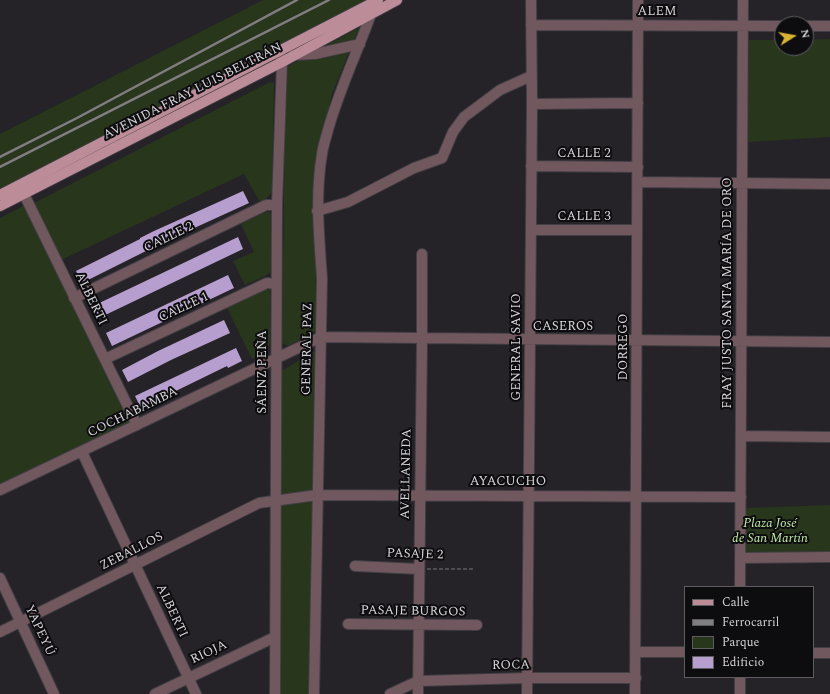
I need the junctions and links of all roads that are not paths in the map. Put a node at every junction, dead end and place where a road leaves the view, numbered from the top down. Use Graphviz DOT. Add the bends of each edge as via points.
graph roads {
  1 [pos="378,0"];
  2 [pos="397,0"];
  3 [pos="531,0"];
  4 [pos="638,0"];
  5 [pos="742,0"];
  6 [pos="371,14"];
  7 [pos="531,25"];
  8 [pos="638,25"];
  9 [pos="742,26"];
  10 [pos="774,26"];
  11 [pos="814,26"];
  12 [pos="830,26"];
  13 [pos="360,44"];
  14 [pos="279,51"];
  15 [pos="293,56"];
  16 [pos="282,62"];
  17 [pos="532,76"];
  18 [pos="638,102"];
  19 [pos="532,104"];
  20 [pos="531,166"];
  21 [pos="638,167"];
  22 [pos="638,182"];
  23 [pos="742,184"];
  24 [pos="830,184"];
  25 [pos="22,189"];
  26 [pos="0,195"];
  27 [pos="277,204"];
  28 [pos="0,206"];
  29 [pos="317,211"];
  30 [pos="531,230"];
  31 [pos="637,230"];
  32 [pos="422,254"];
  33 [pos="276,284"];
  34 [pos="74,298"];
  35 [pos="321,338"];
  36 [pos="422,339"];
  37 [pos="530,340"];
  38 [pos="637,340"];
  39 [pos="741,341"];
  40 [pos="830,342"];
  41 [pos="104,359"];
  42 [pos="276,359"];
  43 [pos="137,425"];
  44 [pos="741,436"];
  45 [pos="830,437"];
  46 [pos="82,452"];
  47 [pos="0,490"];
  48 [pos="317,494"];
  49 [pos="420,495"];
  50 [pos="528,495"];
  51 [pos="636,496"];
  52 [pos="741,497"];
  53 [pos="276,501"];
  54 [pos="830,557"];
  55 [pos="740,558"];
  56 [pos="136,565"];
  57 [pos="355,566"];
  58 [pos="419,569"];
  59 [pos="0,578"];
  60 [pos="740,586"];
  61 [pos="21,622"];
  62 [pos="348,624"];
  63 [pos="418,625"];
  64 [pos="477,625"];
  65 [pos="0,632"];
  66 [pos="275,637"];
  67 [pos="636,652"];
  68 [pos="684,652"];
  69 [pos="814,653"];
  70 [pos="830,654"];
  71 [pos="188,677"];
  72 [pos="527,678"];
  73 [pos="636,678"];
  74 [pos="740,678"];
  75 [pos="418,681"];
  76 [pos="54,694"];
  77 [pos="154,694"];
  78 [pos="196,694"];
  79 [pos="275,694"];
  80 [pos="314,694"];
  81 [pos="390,694"];
  82 [pos="418,694"];
  83 [pos="527,694"];
  84 [pos="636,694"];
  85 [pos="740,694"];
  1 -- 14 [label="main road, AVENIDA FRAY LUIS BELTRÁN"];
  2 -- 6 [label="main road, AVENIDA FRAY LUIS BELTRÁN"];
  3 -- 7 [label="street, GENERAL SAVIO"];
  4 -- 8 [label="street, DORREGO"];
  5 -- 9 [label="street, FRAY JUSTO SANTA MARÍA DE ORO"];
  6 -- 13 [label="street, GENERAL PAZ"];
  6 -- 15 [label="main road, AVENIDA FRAY LUIS BELTRÁN"];
  7 -- 8 [label="street, ALEM"];
  7 -- 17 [label="street, GENERAL SAVIO"];
  8 -- 9 [label="street, ALEM"];
  8 -- 18 [label="street, DORREGO"];
  9 -- 10 [label="street, ALEM"];
  9 -- 23 [label="street, FRAY JUSTO SANTA MARÍA DE ORO"];
  11 -- 12 [label="street"];
  13 -- 15 [label="street"];
  13 -- 29 [label="street, GENERAL PAZ" via="334,108 322,153"];
  14 -- 16 [label="street, SÁENZ PEÑA"];
  14 -- 25 [label="main road, AVENIDA FRAY LUIS BELTRÁN"];
  15 -- 16 [label="main road, AVENIDA FRAY LUIS BELTRÁN"];
  16 -- 25 [label="main road, AVENIDA FRAY LUIS BELTRÁN"];
  16 -- 27 [label="street, SÁENZ PEÑA"];
  17 -- 19 [label="street, GENERAL SAVIO"];
  17 -- 29 [label="street" via="500,90 464,117 453,132 442,158 414,168 348,202"];
  18 -- 19 [label="street"];
  18 -- 21 [label="street, DORREGO"];
  19 -- 20 [label="street, GENERAL SAVIO"];
  20 -- 21 [label="street, CALLE 2"];
  20 -- 30 [label="street, GENERAL SAVIO"];
  21 -- 22 [label="street, DORREGO"];
  22 -- 23 [label="street"];
  22 -- 31 [label="street, DORREGO"];
  23 -- 24 [label="street"];
  23 -- 39 [label="street, FRAY JUSTO SANTA MARÍA DE ORO"];
  25 -- 26 [label="main road, AVENIDA FRAY LUIS BELTRÁN"];
  25 -- 28 [label="main road, AVENIDA FRAY LUIS BELTRÁN"];
  25 -- 34 [label="street, ALBERTI"];
  27 -- 33 [label="street, SÁENZ PEÑA"];
  27 -- 34 [label="street, CALLE 2" via="266,206"];
  29 -- 35 [label="street, GENERAL PAZ" via="322,278"];
  30 -- 31 [label="street, CALLE 3"];
  30 -- 37 [label="street, GENERAL SAVIO"];
  31 -- 38 [label="street, DORREGO"];
  32 -- 36 [label="street, AVELLANEDA"];
  33 -- 41 [label="street, CALLE 1" via="266,283"];
  33 -- 42 [label="street, SÁENZ PEÑA"];
  34 -- 41 [label="street, ALBERTI"];
  35 -- 36 [label="street, CASEROS"];
  35 -- 42 [label="street, CASEROS"];
  35 -- 48 [label="street, GENERAL PAZ"];
  36 -- 37 [label="street, CASEROS"];
  36 -- 49 [label="street, AVELLANEDA"];
  37 -- 38 [label="street, CASEROS"];
  37 -- 50 [label="street, GENERAL SAVIO"];
  38 -- 39 [label="street, CASEROS"];
  38 -- 51 [label="street, DORREGO"];
  39 -- 40 [label="street, CASEROS"];
  39 -- 44 [label="street, FRAY JUSTO SANTA MARÍA DE ORO"];
  41 -- 43 [label="street, ALBERTI"];
  42 -- 43 [label="street, COCHABAMBA"];
  42 -- 53 [label="street, SÁENZ PEÑA"];
  43 -- 46 [label="street, COCHABAMBA"];
  44 -- 45 [label="street"];
  44 -- 52 [label="street, FRAY JUSTO SANTA MARÍA DE ORO"];
  46 -- 47 [label="street, COCHABAMBA"];
  46 -- 56 [label="street, ALBERTI"];
  48 -- 49 [label="street, AYACUCHO"];
  48 -- 53 [label="street, AYACUCHO"];
  48 -- 80 [label="street, GENERAL PAZ"];
  49 -- 50 [label="street, AYACUCHO"];
  49 -- 58 [label="street, AVELLANEDA"];
  50 -- 51 [label="street, AYACUCHO"];
  50 -- 72 [label="street, GENERAL SAVIO"];
  51 -- 52 [label="street, AYACUCHO"];
  51 -- 67 [label="street, DORREGO"];
  52 -- 55 [label="street, FRAY JUSTO SANTA MARÍA DE ORO"];
  53 -- 56 [label="street, ZEBALLOS" via="259,502"];
  53 -- 66 [label="street, SÁENZ PEÑA"];
  54 -- 55 [label="street"];
  55 -- 60 [label="street, FRAY JUSTO SANTA MARÍA DE ORO"];
  56 -- 61 [label="street, ZEBALLOS"];
  56 -- 71 [label="street, ALBERTI"];
  57 -- 58 [label="street, PASAJE 2"];
  58 -- 63 [label="street, AVELLANEDA"];
  59 -- 61 [label="street, YAPEYÚ"];
  61 -- 65 [label="street, ZEBALLOS"];
  61 -- 76 [label="street, YAPEYÚ"];
  62 -- 63 [label="street, PASAJE BURGOS"];
  63 -- 64 [label="street, PASAJE BURGOS"];
  63 -- 75 [label="street, AVELLANEDA"];
  66 -- 71 [label="street, RIOJA"];
  66 -- 79 [label="street, SÁENZ PEÑA"];
  67 -- 68 [label="street"];
  67 -- 73 [label="street, DORREGO"];
  69 -- 70 [label="street"];
  71 -- 77 [label="street, RIOJA"];
  71 -- 78 [label="street, ALBERTI"];
  72 -- 73 [label="street, ROCA"];
  72 -- 75 [label="street, ROCA"];
  72 -- 83 [label="street, GENERAL SAVIO"];
  73 -- 84 [label="street, DORREGO"];
  74 -- 85 [label="street"];
  75 -- 81 [label="street, ROCA"];
  75 -- 82 [label="street, AVELLANEDA"];
}
